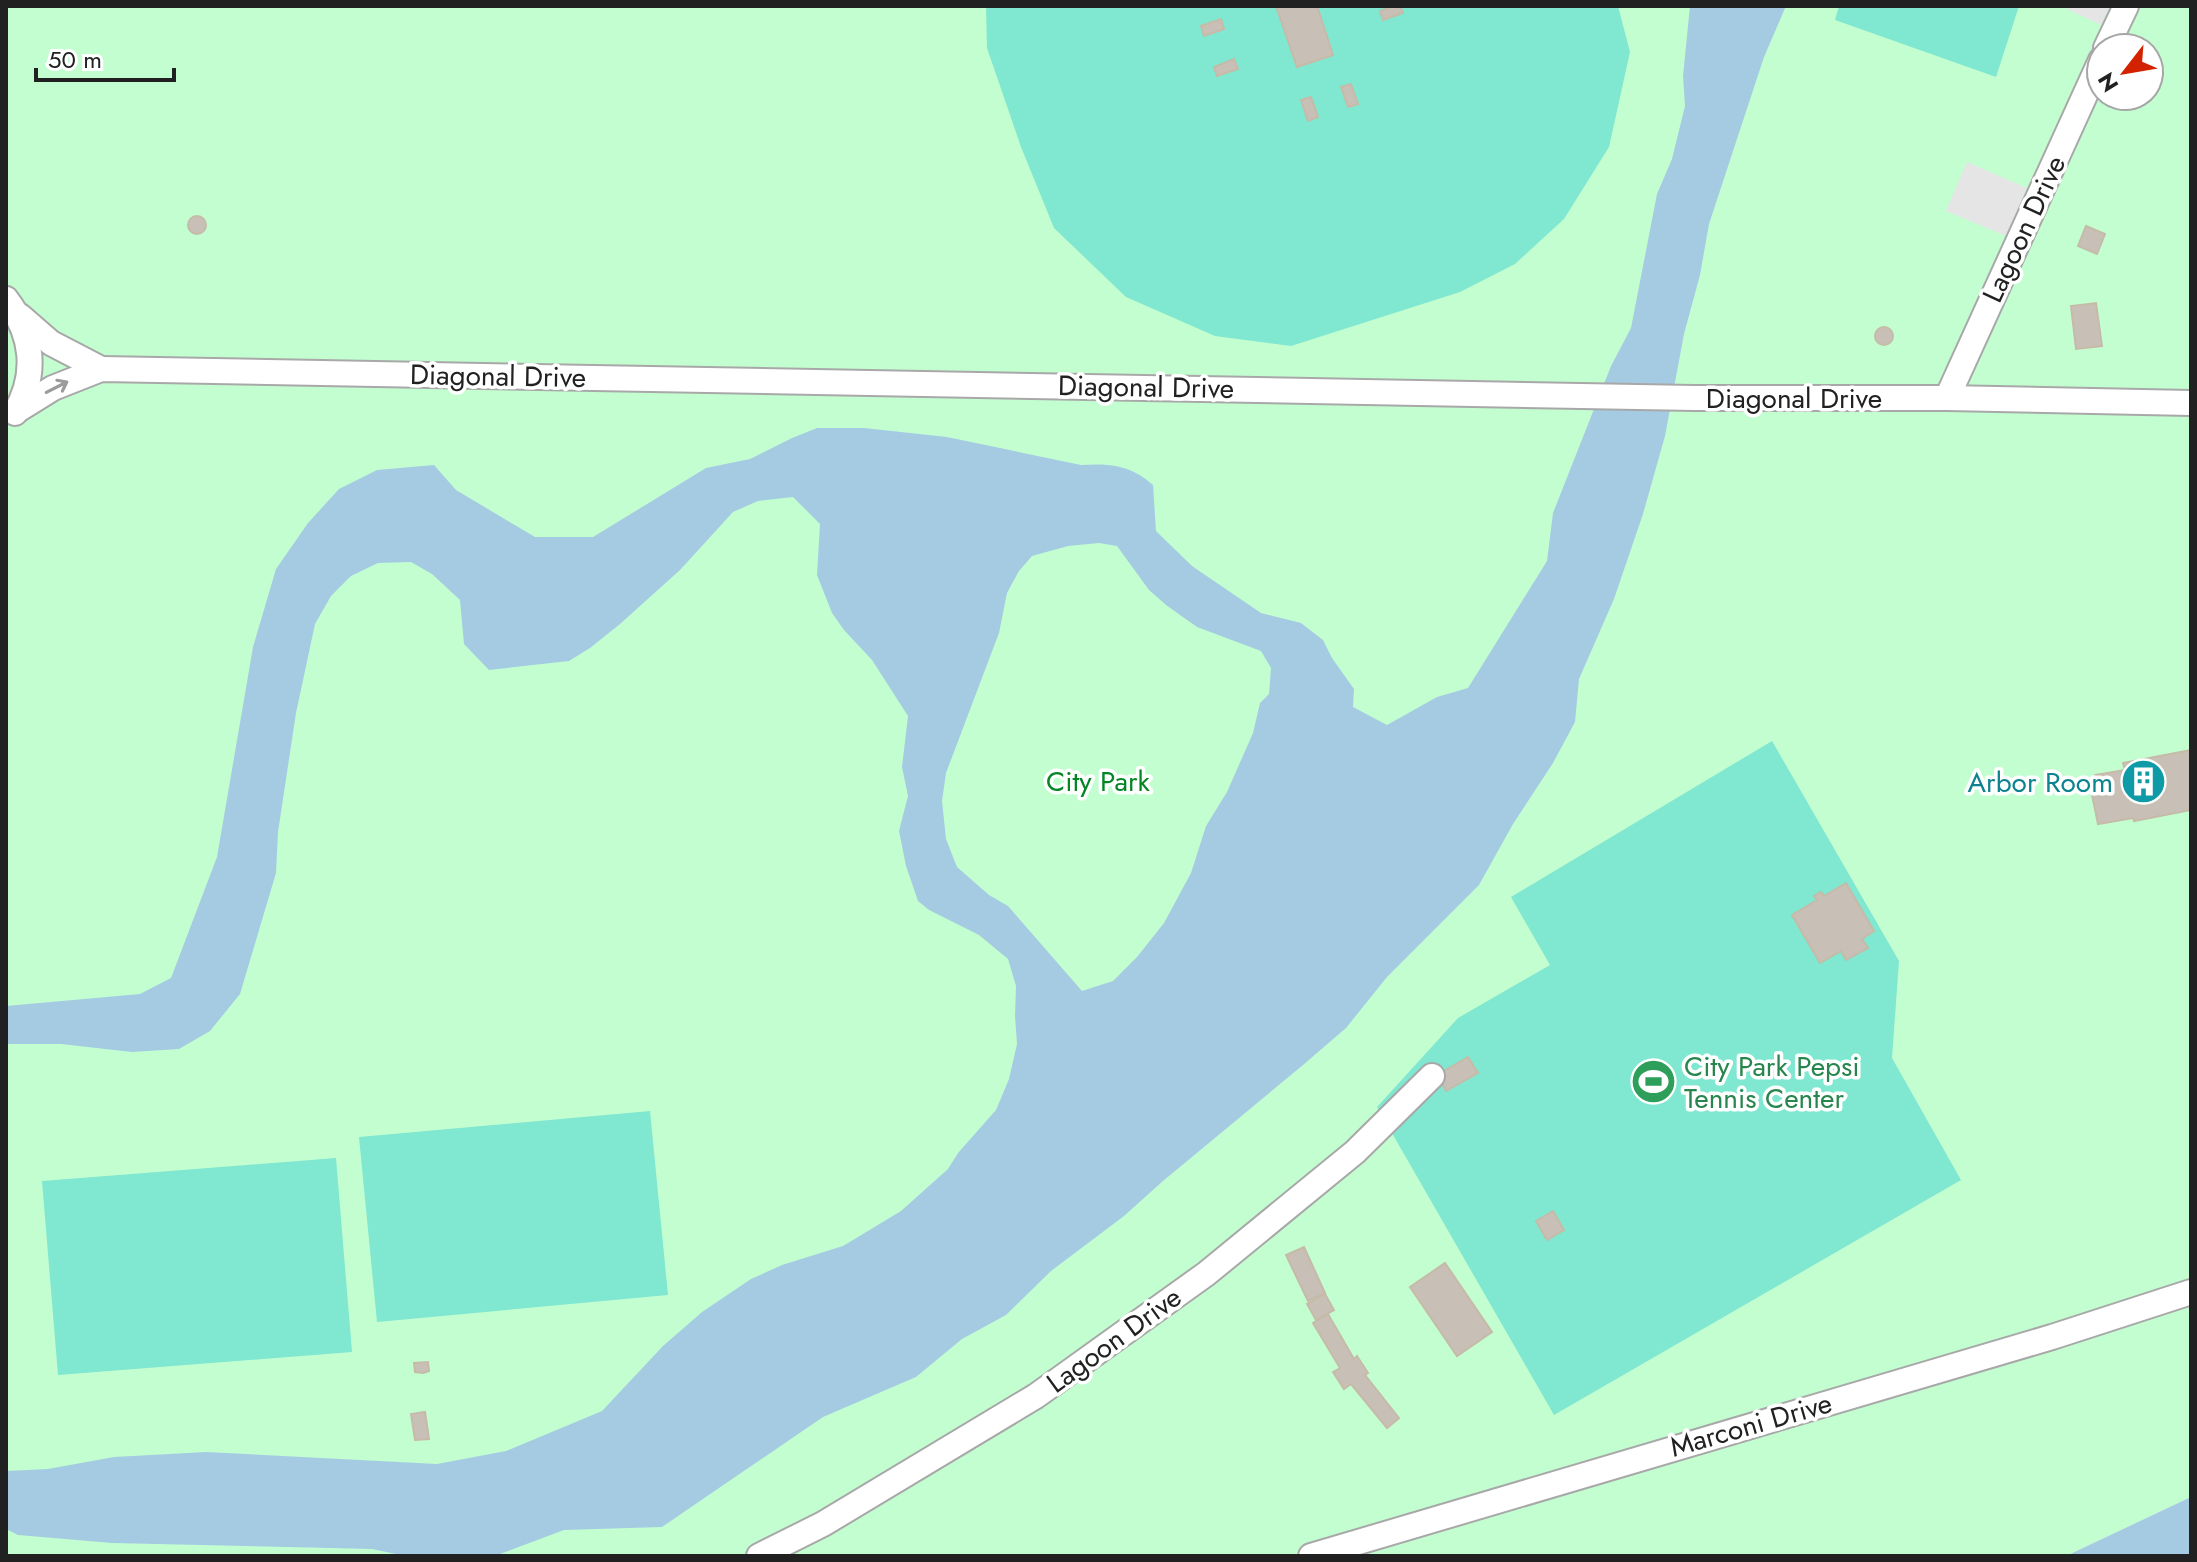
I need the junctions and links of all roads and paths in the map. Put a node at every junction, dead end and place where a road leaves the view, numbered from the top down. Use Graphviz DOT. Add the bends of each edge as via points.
graph roads {
  1 [pos="2126,6"];
  2 [pos="2114,32"];
  3 [pos="2085,95"];
  4 [pos="11,306"];
  5 [pos="101,369"];
  6 [pos="1947,398"];
  7 [pos="2191,403"];
  8 [pos="11,418"];
  9 [pos="1432,1076"];
  10 [pos="2191,1292"];
  11 [pos="759,1556"];
  12 [pos="1311,1556"];
  1 -- 2 [label="street"];
  3 -- 6 [label="street, Lagoon Drive"];
  4 -- 5 [label="street, Diagonal Drive" via="51,343"];
  4 -- 8 [label="street" via="29,348 30,368"];
  5 -- 6 [label="street, Diagonal Drive"];
  8 -- 5 [label="street, Diagonal Drive, one-way" via="53,388"];
  6 -- 7 [label="street, Diagonal Drive"];
  9 -- 11 [label="street, Lagoon Drive" via="1355,1152 1206,1274 1048,1388 823,1524"];
  10 -- 12 [label="street, Marconi Drive"];
}
